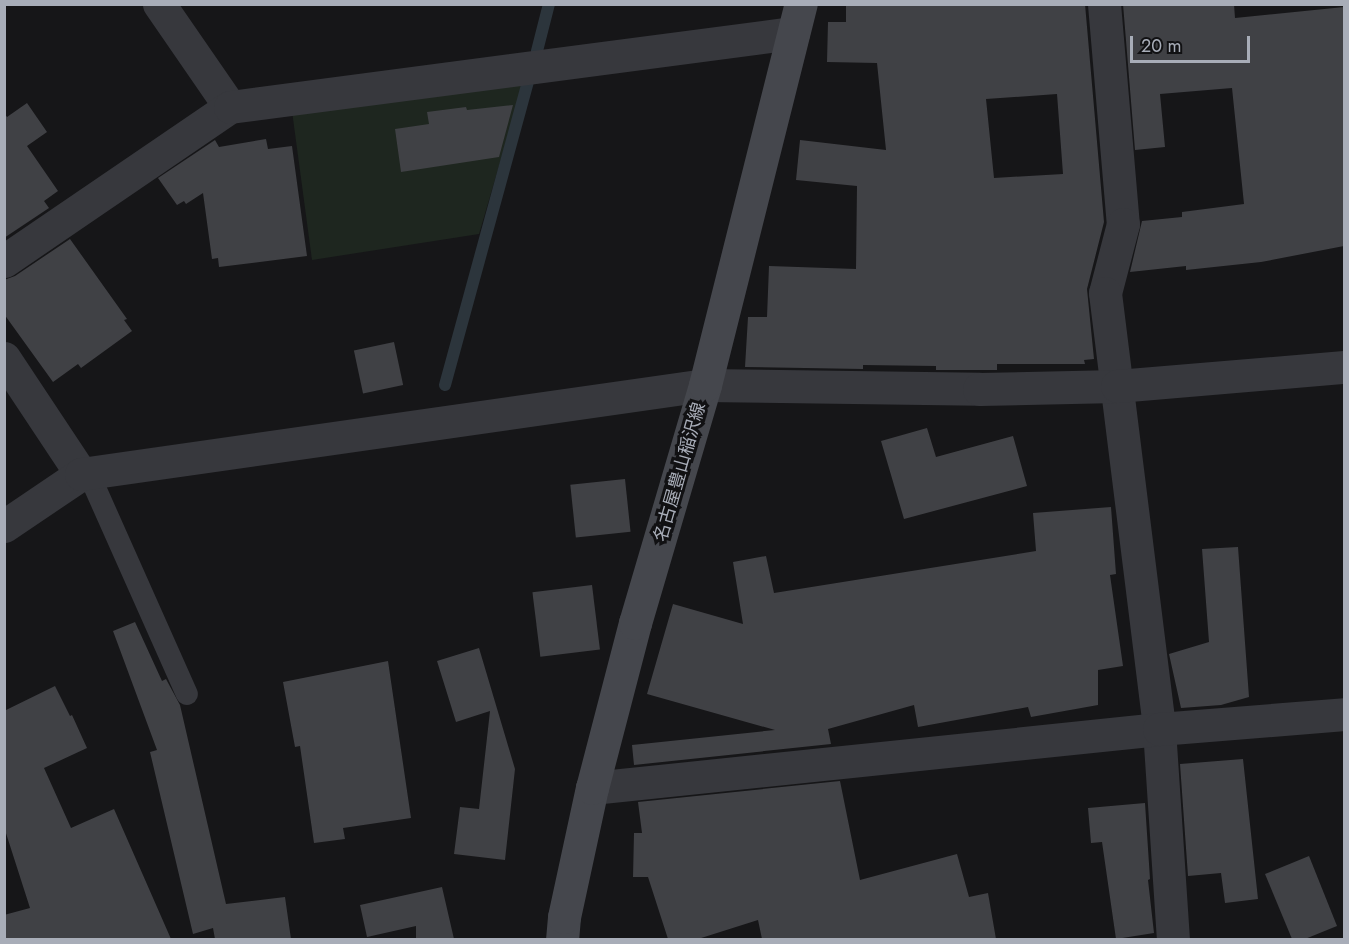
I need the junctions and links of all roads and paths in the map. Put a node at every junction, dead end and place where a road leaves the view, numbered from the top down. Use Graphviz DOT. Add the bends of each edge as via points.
graph roads {
  1 [pos="159,4"];
  2 [pos="1104,4"];
  3 [pos="797,19"];
  4 [pos="230,107"];
  5 [pos="4,261"];
  6 [pos="4,358"];
  7 [pos="1344,367"];
  8 [pos="705,385"];
  9 [pos="1117,386"];
  10 [pos="85,473"];
  11 [pos="4,526"];
  12 [pos="187,693"];
  13 [pos="1344,714"];
  14 [pos="1159,729"];
  15 [pos="592,788"];
  16 [pos="562,939"];
  17 [pos="1173,939"];
  1 -- 4 [label="street"];
  2 -- 9 [label="street" via="1123,224 1105,293"];
  3 -- 4 [label="street"];
  3 -- 8 [label="main road, 名古屋豊山稲沢線"];
  4 -- 5 [label="street"];
  6 -- 10 [label="street"];
  7 -- 9 [label="street"];
  8 -- 9 [label="street" via="979,389"];
  8 -- 10 [label="street"];
  8 -- 15 [label="main road, 名古屋豊山稲沢線" via="635,623"];
  9 -- 14 [label="street"];
  10 -- 11 [label="street"];
  10 -- 12 [label="lane"];
  13 -- 14 [label="street"];
  14 -- 15 [label="street"];
  14 -- 17 [label="street"];
  15 -- 16 [label="main road, 名古屋豊山稲沢線"];
}
